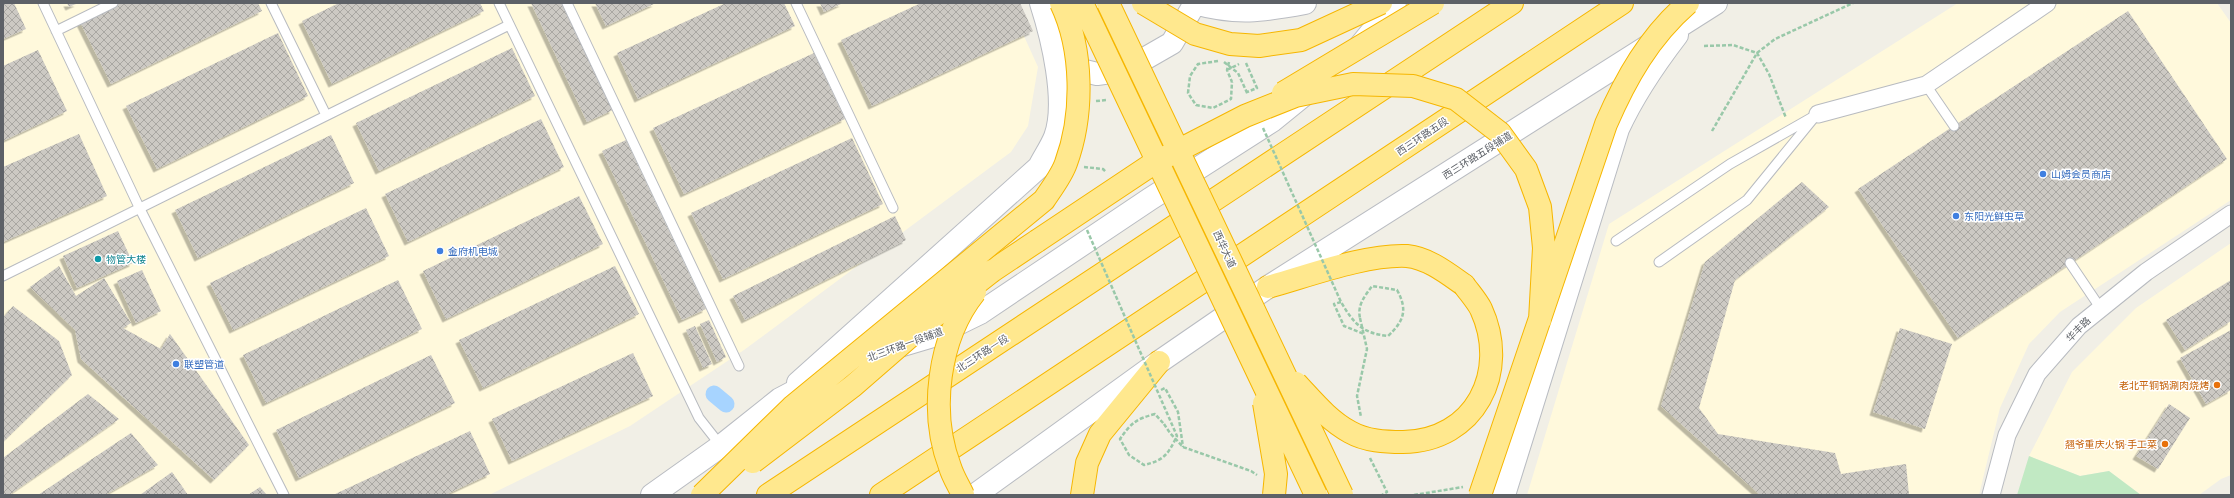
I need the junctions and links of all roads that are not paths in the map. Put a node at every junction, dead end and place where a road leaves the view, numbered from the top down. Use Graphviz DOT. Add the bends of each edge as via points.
graph roads {
  1 [pos="43,3"];
  2 [pos="113,3"];
  3 [pos="271,3"];
  4 [pos="499,3"];
  5 [pos="567,3"];
  6 [pos="796,3"];
  7 [pos="1041,3"];
  8 [pos="1082,3"];
  9 [pos="1108,3"];
  10 [pos="1143,3"];
  11 [pos="1194,3"];
  12 [pos="1305,3"];
  13 [pos="1381,3"];
  14 [pos="1395,3"];
  15 [pos="1433,3"];
  16 [pos="1512,3"];
  17 [pos="1622,3"];
  18 [pos="1688,3"];
  19 [pos="1716,3"];
  20 [pos="2047,3"];
  21 [pos="1066,9"];
  22 [pos="1684,24"];
  23 [pos="509,25"];
  24 [pos="56,31"];
  25 [pos="1056,64"];
  26 [pos="1926,85"];
  27 [pos="1252,112"];
  28 [pos="1818,114"];
  29 [pos="326,115"];
  30 [pos="1954,126"];
  31 [pos="139,207"];
  32 [pos="893,208"];
  33 [pos="2231,214"];
  34 [pos="1616,241"];
  35 [pos="1659,262"];
  36 [pos="2070,263"];
  37 [pos="992,271"];
  38 [pos="3,276"];
  39 [pos="1268,287"];
  40 [pos="2101,309"];
  41 [pos="1540,320"];
  42 [pos="1159,362"];
  43 [pos="739,366"];
  44 [pos="1282,368"];
  45 [pos="1259,376"];
  46 [pos="780,399"];
  47 [pos="721,446"];
  48 [pos="1268,487"];
  49 [pos="284,495"];
  50 [pos="652,495"];
  51 [pos="702,495"];
  52 [pos="709,495"];
  53 [pos="768,495"];
  54 [pos="881,495"];
  55 [pos="963,495"];
  56 [pos="975,495"];
  57 [pos="1082,495"];
  58 [pos="1316,495"];
  59 [pos="1342,495"];
  60 [pos="1480,495"];
  61 [pos="1504,495"];
  62 [pos="1991,495"];
  1 -- 24 [label="lane"];
  2 -- 24 [label="lane"];
  3 -- 29 [label="lane"];
  4 -- 23 [label="lane"];
  5 -- 43 [label="lane"];
  6 -- 32 [label="lane"];
  7 -- 25 [label="main road" via="1050,30"];
  8 -- 45 [label="highway, bridge"];
  9 -- 44 [label="highway, 西华大道, bridge"];
  10 -- 13 [label="highway, bridge" via="1195,34 1230,44 1259,46 1301,40"];
  11 -- 12 [label="main road" via="1229,12 1263,11"];
  11 -- 25 [label="main road" via="1172,43 1125,70 1097,74"];
  14 -- 46 [label="main road, 北三环路一段辅道" via="1349,59 1272,121 980,313 933,336 883,351 837,369"];
  15 -- 27 [label="highway, bridge"];
  16 -- 53 [label="highway, 北三环路一段"];
  17 -- 54 [label="highway, 西三环路五段"];
  18 -- 41 [label="highway, bridge" via="1656,35 1623,84 1606,124"];
  19 -- 22 [label="main road, 西三环路五段辅道"];
  20 -- 26 [label="street"];
  21 -- 51 [label="highway, bridge" via="1077,59 1078,98 1075,132 1066,164 1044,200 792,407"];
  22 -- 39 [label="main road, 西三环路五段辅道"];
  22 -- 61 [label="main road" via="1648,72 1618,129"];
  23 -- 29 [label="lane"];
  23 -- 47 [label="lane" via="699,418"];
  24 -- 31 [label="lane"];
  25 -- 46 [label="main road" via="1060,103 1056,136 1039,167"];
  26 -- 28 [label="street"];
  26 -- 30 [label="lane"];
  27 -- 37 [label="highway, bridge" via="1154,163"];
  27 -- 41 [label="highway, bridge" via="1295,96 1353,84 1413,86 1456,100 1500,133 1526,169 1540,208 1544,248"];
  28 -- 34 [label="lane" via="1730,164"];
  28 -- 35 [label="lane" via="1747,200"];
  29 -- 31 [label="lane"];
  31 -- 38 [label="lane"];
  31 -- 49 [label="lane"];
  33 -- 40 [label="street, 华丰路" via="2146,272"];
  36 -- 40 [label="lane"];
  37 -- 52 [label="highway, bridge" via="922,326 853,386"];
  37 -- 55 [label="highway, bridge" via="964,306 948,344 942,372 938,404 941,434 950,468"];
  39 -- 42 [label="main road, 西三环路五段辅道"];
  39 -- 44 [label="highway, bridge" via="1369,260 1408,256 1439,267 1464,285 1481,309 1490,340 1491,370 1482,397 1466,419 1442,434 1412,442 1381,442 1351,433 1328,417"];
  40 -- 62 [label="street, 华丰路" via="2079,326 2037,374 2007,435"];
  41 -- 60 [label="highway, bridge"];
  42 -- 56 [label="main road"];
  42 -- 57 [label="highway" via="1100,434 1087,463"];
  44 -- 59 [label="highway, 西华大道, bridge"];
  45 -- 48 [label="highway, bridge" via="1276,474"];
  45 -- 58 [label="highway, bridge"];
  46 -- 47 [label="main road, 北三环路一段辅道"];
  47 -- 50 [label="main road, 北三环路一段辅道"];
}
